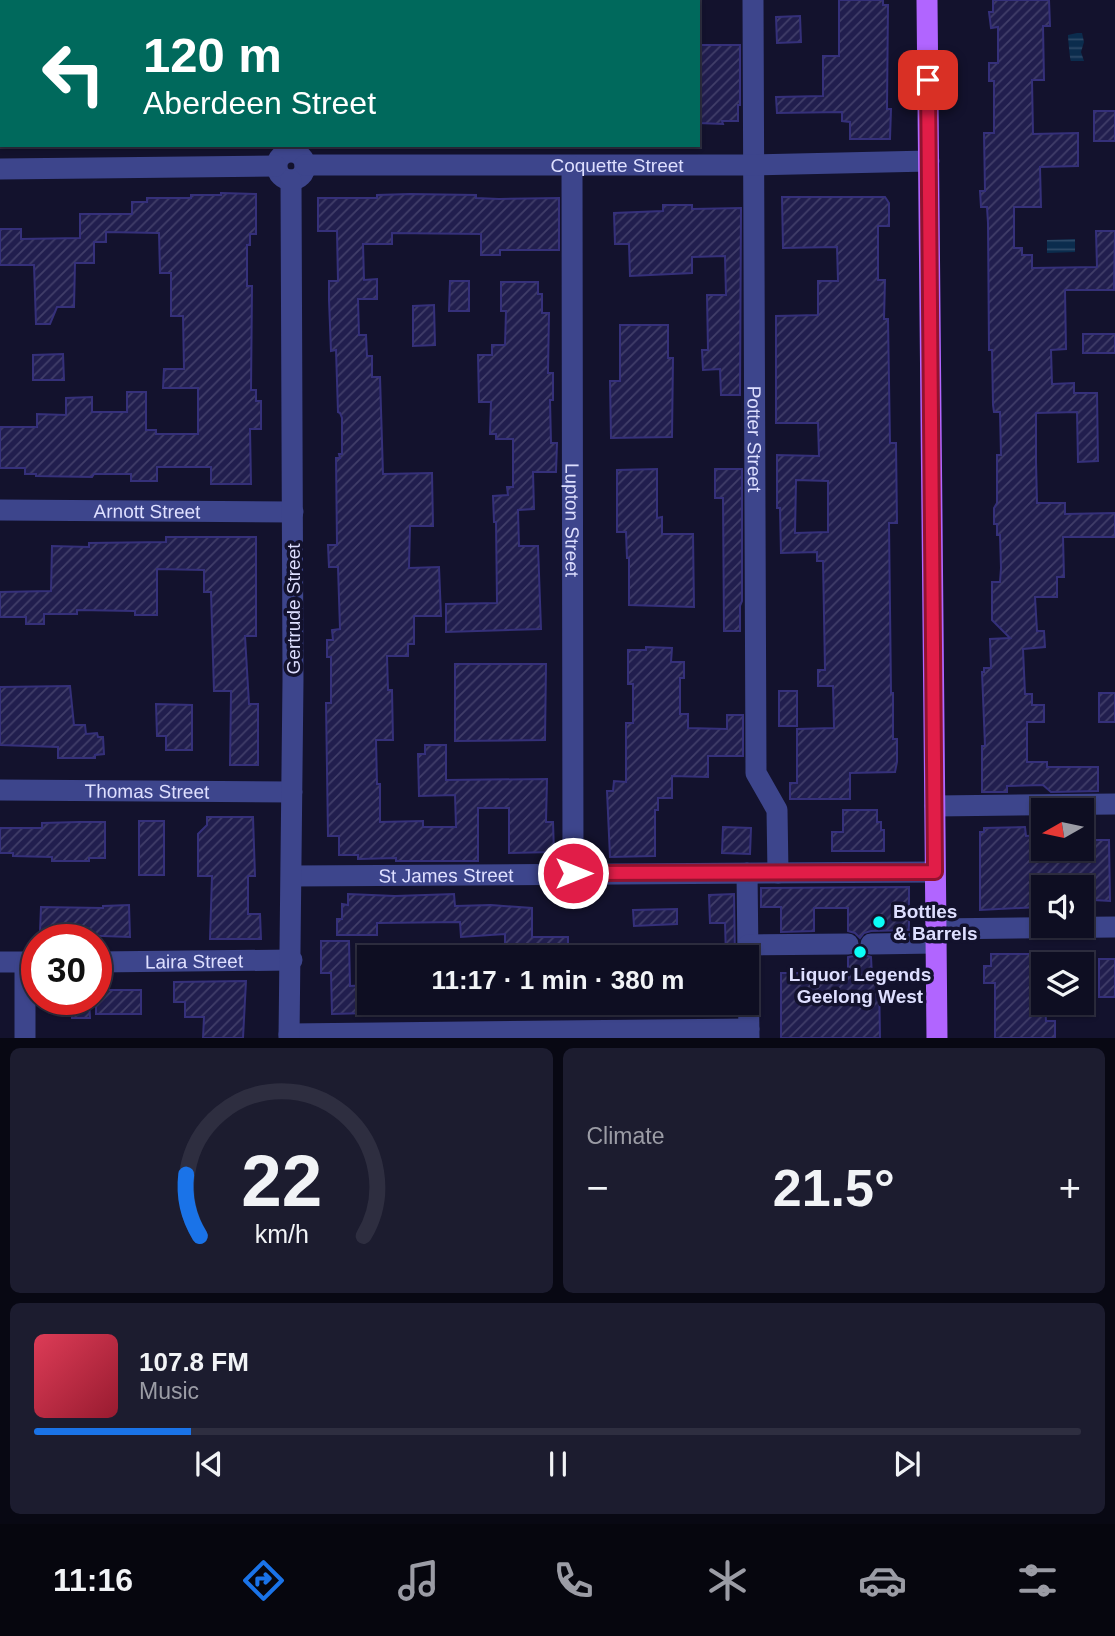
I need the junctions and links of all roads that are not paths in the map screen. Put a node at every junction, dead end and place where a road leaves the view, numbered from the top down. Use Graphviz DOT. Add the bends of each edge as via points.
graph roads {
  1 [pos="753,0"];
  2 [pos="927,0"];
  3 [pos="503,155"];
  4 [pos="603,155"];
  5 [pos="929,161"];
  6 [pos="291,162"];
  7 [pos="753,165"];
  8 [pos="572,166"];
  9 [pos="0,169"];
  10 [pos="0,510"];
  11 [pos="293,512"];
  12 [pos="0,790"];
  13 [pos="292,792"];
  14 [pos="1115,804"];
  15 [pos="934,807"];
  16 [pos="935,872"];
  17 [pos="573,873"];
  18 [pos="747,873"];
  19 [pos="778,873"];
  20 [pos="292,876"];
  21 [pos="1115,927"];
  22 [pos="936,936"];
  23 [pos="848,944"];
  24 [pos="871,944"];
  25 [pos="748,945"];
  26 [pos="292,960"];
  27 [pos="0,962"];
  28 [pos="21,962"];
  29 [pos="112,962"];
  30 [pos="27,1015"];
  31 [pos="749,1015"];
  32 [pos="749,1033"];
  33 [pos="289,1036"];
  34 [pos="25,1038"];
  35 [pos="937,1038"];
  1 -- 7 [label="street, Potter Street"];
  2 -- 5 [label="main road"];
  3 -- 6 [label="street, Coquette Street"];
  3 -- 8 [label="street, Coquette Street"];
  4 -- 7 [label="street, Coquette Street"];
  4 -- 8 [label="street, Coquette Street"];
  5 -- 7 [label="street, Coquette Street"];
  5 -- 15 [label="main road"];
  6 -- 9 [label="street, Coquette Street"];
  6 -- 11 [label="street, Gertrude Street"];
  7 -- 19 [label="street, Potter Street" via="756,772 777,810"];
  8 -- 17 [label="street, Lupton Street"];
  10 -- 11 [label="street, Arnott Street"];
  11 -- 13 [label="street, Gertrude Street"];
  12 -- 13 [label="street, Thomas Street"];
  13 -- 20 [label="street, Gertrude Street"];
  14 -- 15 [label="street"];
  15 -- 16 [label="main road"];
  16 -- 19 [label="street, St James Street"];
  16 -- 22 [label="main road"];
  17 -- 18 [label="street, St James Street"];
  17 -- 20 [label="street, St James Street"];
  18 -- 19 [label="street, St James Street"];
  18 -- 25 [label="street"];
  20 -- 26 [label="street, Gertrude Street"];
  21 -- 22 [label="street"];
  22 -- 24 [label="street"];
  22 -- 35 [label="main road"];
  23 -- 25 [label="street"];
  26 -- 29 [label="street, Laira Street"];
  26 -- 33 [label="street, Gertrude Street"];
  27 -- 28 [label="street"];
  30 -- 34 [label="street"];
  31 -- 32 [label="street"];
  32 -- 33 [label="street"];
}
